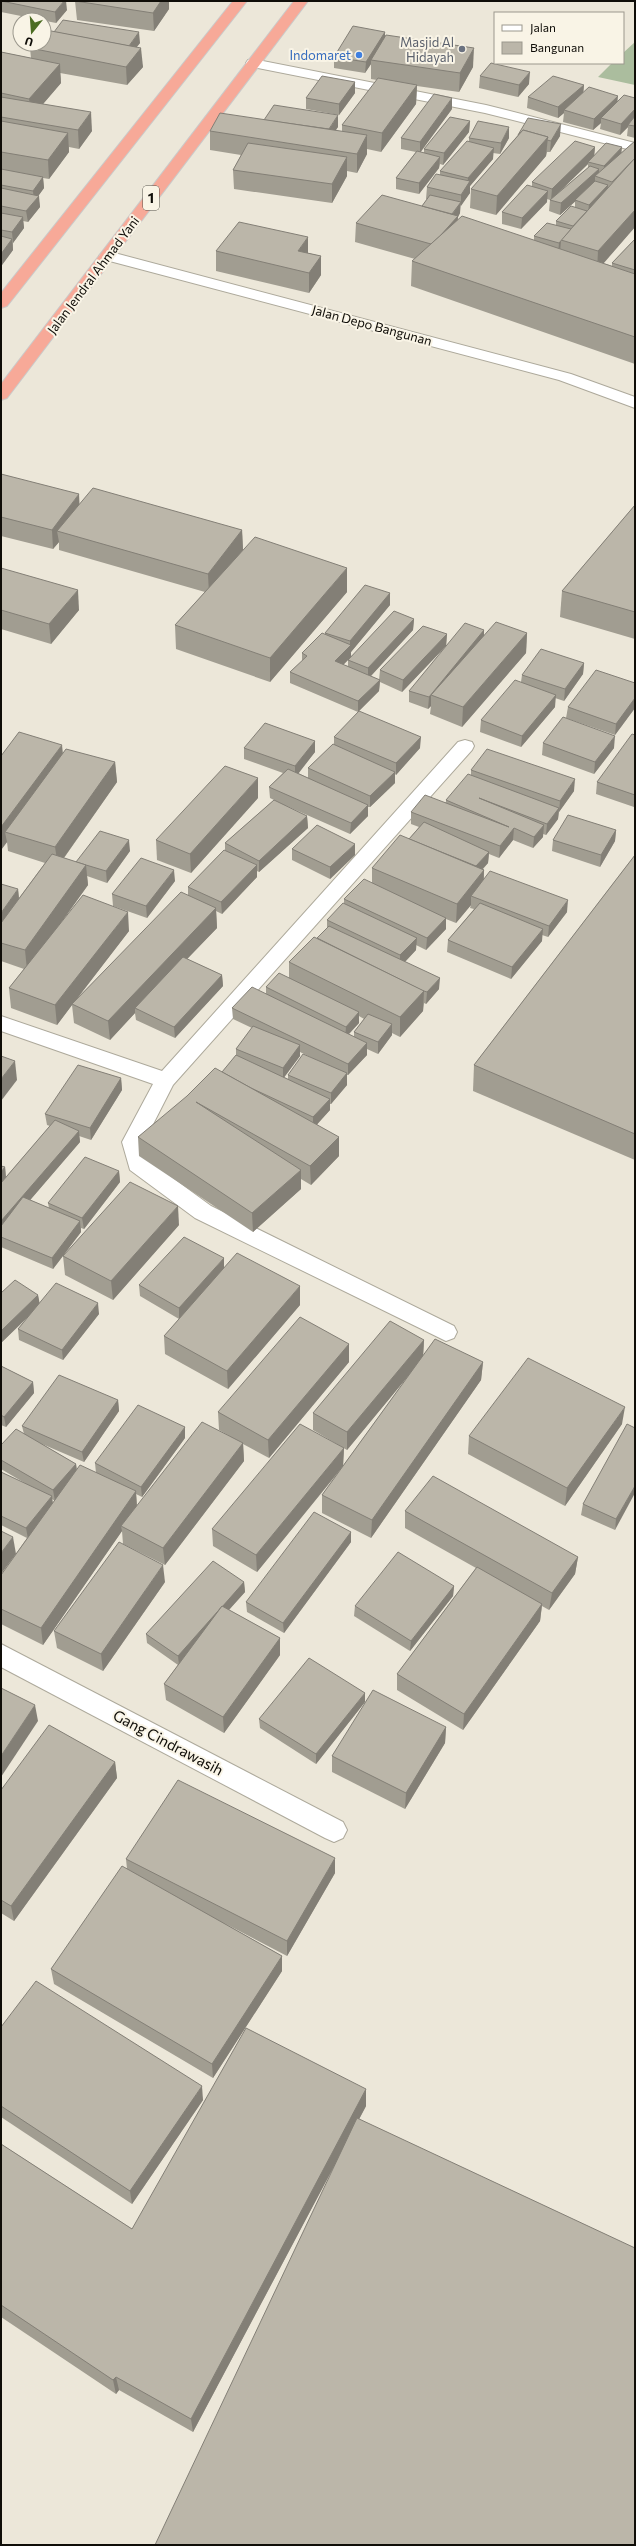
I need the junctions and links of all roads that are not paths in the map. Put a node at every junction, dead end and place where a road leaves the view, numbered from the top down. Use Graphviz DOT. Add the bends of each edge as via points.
graph roads {
  1 [pos="240,1"];
  2 [pos="301,1"];
  3 [pos="253,63"];
  4 [pos="635,147"];
  5 [pos="107,256"];
  6 [pos="1,303"];
  7 [pos="1,395"];
  8 [pos="635,403"];
  9 [pos="465,746"];
  10 [pos="1,1023"];
  11 [pos="166,1080"];
  12 [pos="446,1332"];
  13 [pos="1,1655"];
  14 [pos="334,1830"];
  1 -- 6 [label="highway"];
  2 -- 3 [label="highway, Jalan Jendral Ahmad Yani / 1"];
  3 -- 4 [label="street" via="486,109"];
  3 -- 5 [label="highway, Jalan Jendral Ahmad Yani / 1"];
  5 -- 7 [label="highway, Jalan Jendral Ahmad Yani / 1"];
  5 -- 8 [label="street, Jalan Depo Bangunan" via="565,377"];
  9 -- 11 [label="street"];
  10 -- 11 [label="street"];
  11 -- 12 [label="street" via="133,1142 138,1164 203,1212"];
  13 -- 14 [label="street, Gang Cindrawasih"];
}
